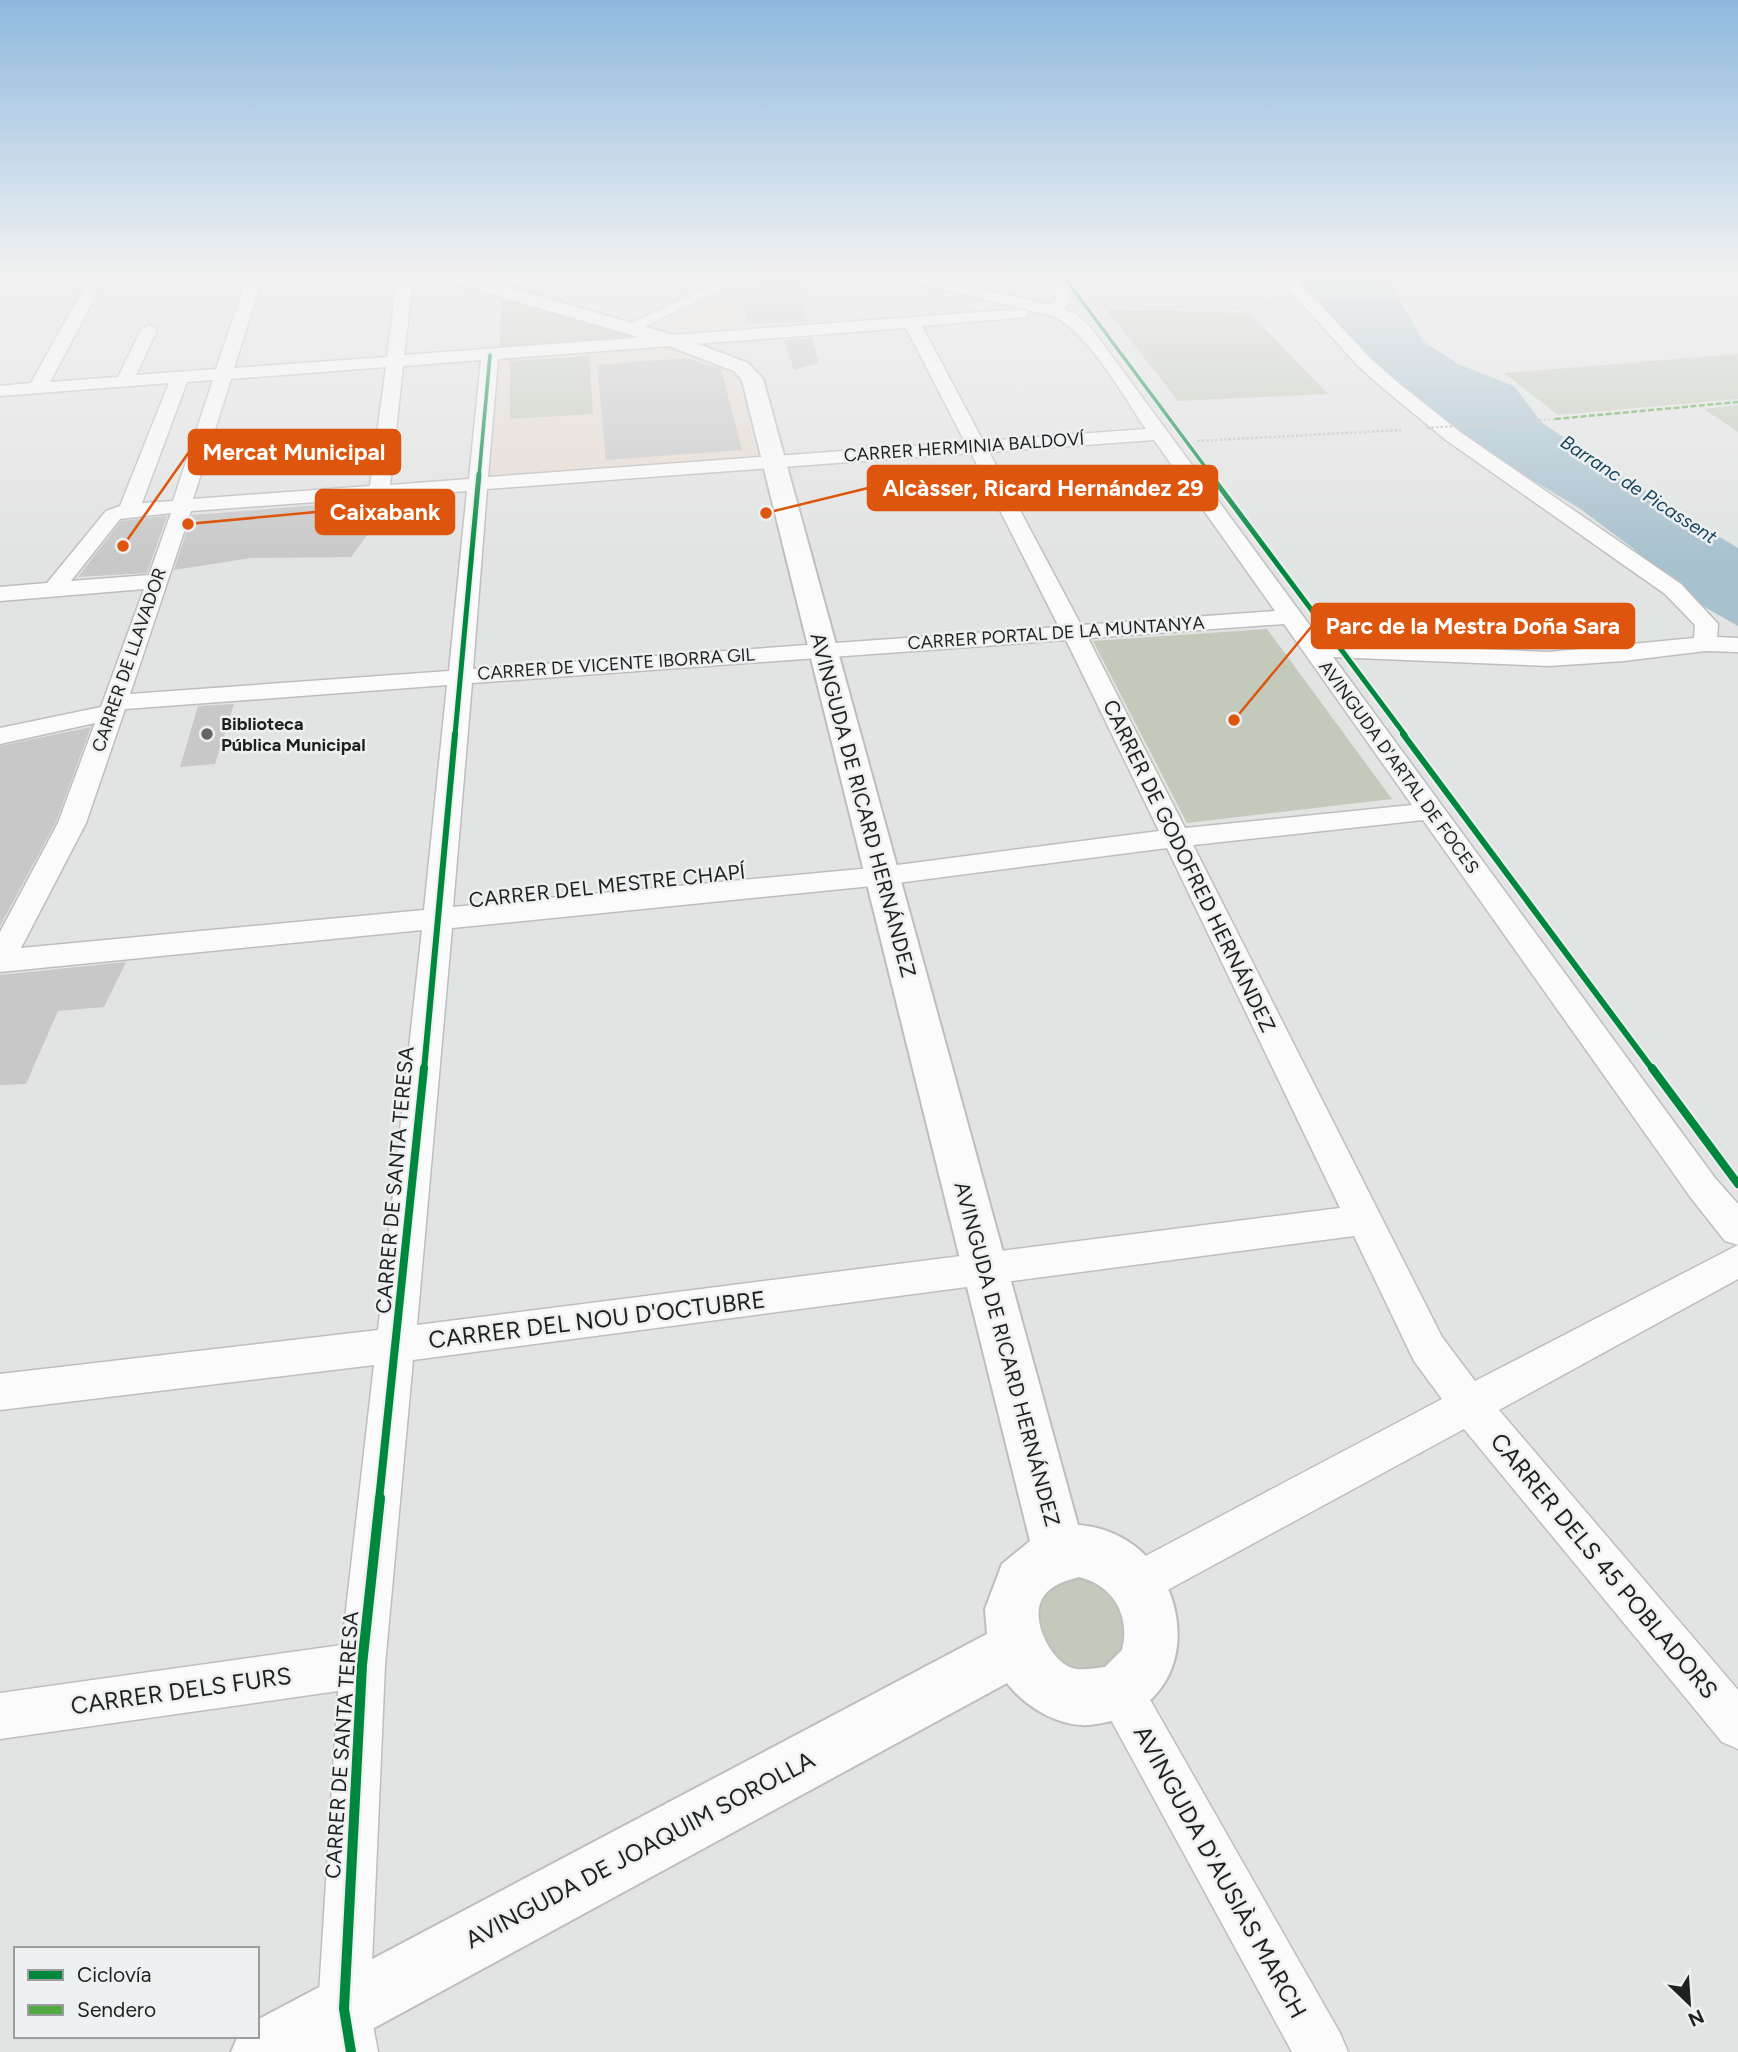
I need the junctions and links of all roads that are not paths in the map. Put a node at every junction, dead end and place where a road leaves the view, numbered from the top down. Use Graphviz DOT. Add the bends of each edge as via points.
graph roads {
  1 [pos="48,369"];
  2 [pos="130,369"];
  3 [pos="224,369"];
  4 [pos="306,369"];
  5 [pos="395,369"];
  6 [pos="489,369"];
  7 [pos="743,369"];
  8 [pos="936,369"];
  9 [pos="1112,369"];
  10 [pos="1372,369"];
  11 [pos="222,375"];
  12 [pos="180,378"];
  13 [pos="124,382"];
  14 [pos="37,389"];
  15 [pos="0,391"];
  16 [pos="1157,434"];
  17 [pos="976,446"];
  18 [pos="772,461"];
  19 [pos="478,485"];
  20 [pos="379,493"];
  21 [pos="183,507"];
  22 [pos="129,510"];
  23 [pos="156,581"];
  24 [pos="54,589"];
  25 [pos="0,594"];
  26 [pos="1289,617"];
  27 [pos="1073,632"];
  28 [pos="1705,644"];
  29 [pos="1738,645"];
  30 [pos="1313,649"];
  31 [pos="823,650"];
  32 [pos="461,675"];
  33 [pos="113,707"];
  34 [pos="0,736"];
  35 [pos="1432,811"];
  36 [pos="1176,838"];
  37 [pos="882,876"];
  38 [pos="436,921"];
  39 [pos="0,961"];
  40 [pos="1362,1220"];
  41 [pos="1738,1230"];
  42 [pos="1738,1261"];
  43 [pos="984,1270"];
  44 [pos="397,1345"];
  45 [pos="0,1392"];
  46 [pos="1470,1406"];
  47 [pos="1059,1553"];
  48 [pos="1136,1584"];
  49 [pos="1017,1648"];
  50 [pos="362,1665"];
  51 [pos="1120,1691"];
  52 [pos="0,1716"];
  53 [pos="1738,1726"];
  54 [pos="348,2031"];
  55 [pos="264,2052"];
  56 [pos="1321,2052"];
  1 -- 14 [label="street"];
  2 -- 13 [label="street"];
  3 -- 11 [label="street, CARRER DE LLAVADOR"];
  4 -- 11 [label="street"];
  5 -- 20 [label="street"];
  6 -- 19 [label="street, CARRER DE SANTA TERESA"];
  7 -- 18 [label="street, AVINGUDA DE RICARD HERNÁNDEZ" via="752,379"];
  8 -- 17 [label="street, CARRER DE GODOFRED HERNÁNDEZ"];
  9 -- 16 [label="street, AVINGUDA D'ARTAL DE FOCES"];
  10 -- 28 [label="street" via="1453,436 1673,589 1707,624"];
  11 -- 12 [label="street"];
  11 -- 21 [label="street, CARRER DE LLAVADOR"];
  12 -- 13 [label="street"];
  12 -- 22 [label="street"];
  13 -- 14 [label="street"];
  14 -- 15 [label="street"];
  16 -- 17 [label="street, CARRER HERMINIA BALDOVÍ"];
  16 -- 26 [label="street, AVINGUDA D'ARTAL DE FOCES"];
  17 -- 18 [label="street, CARRER HERMINIA BALDOVÍ"];
  17 -- 27 [label="street, CARRER DE GODOFRED HERNÁNDEZ"];
  18 -- 19 [label="street, CARRER HERMINIA BALDOVÍ"];
  18 -- 31 [label="street, AVINGUDA DE RICARD HERNÁNDEZ"];
  19 -- 20 [label="street, CARRER HERMINIA BALDOVÍ"];
  19 -- 32 [label="street, CARRER DE SANTA TERESA"];
  20 -- 21 [label="street, CARRER HERMINIA BALDOVÍ"];
  21 -- 22 [label="street"];
  21 -- 23 [label="street, CARRER DE LLAVADOR"];
  22 -- 24 [label="street" via="113,515"];
  23 -- 24 [label="street"];
  23 -- 33 [label="street, CARRER DE LLAVADOR"];
  24 -- 25 [label="street"];
  26 -- 27 [label="street, CARRER PORTAL DE LA MUNTANYA"];
  26 -- 30 [label="street, AVINGUDA D'ARTAL DE FOCES"];
  27 -- 31 [label="street, CARRER PORTAL DE LA MUNTANYA"];
  27 -- 36 [label="street, CARRER DE GODOFRED HERNÁNDEZ"];
  28 -- 29 [label="street"];
  28 -- 30 [label="street" via="1549,659"];
  30 -- 35 [label="street, AVINGUDA D'ARTAL DE FOCES"];
  31 -- 32 [label="street, CARRER DE VICENTE IBORRA GIL"];
  31 -- 37 [label="street, AVINGUDA DE RICARD HERNÁNDEZ"];
  32 -- 33 [label="street, CARRER DE VICENTE IBORRA GIL"];
  32 -- 38 [label="street, CARRER DE SANTA TERESA"];
  33 -- 34 [label="street, CARRER DE VICENTE IBORRA GIL"];
  33 -- 39 [label="street, CARRER DE LLAVADOR" via="72,823"];
  35 -- 36 [label="street, CARRER DEL MESTRE CHAPÍ"];
  35 -- 41 [label="street, AVINGUDA D'ARTAL DE FOCES"];
  36 -- 37 [label="street, CARRER DEL MESTRE CHAPÍ"];
  36 -- 40 [label="street, CARRER DE GODOFRED HERNÁNDEZ"];
  37 -- 38 [label="street, CARRER DEL MESTRE CHAPÍ"];
  37 -- 43 [label="street, AVINGUDA DE RICARD HERNÁNDEZ"];
  38 -- 39 [label="street, CARRER DEL MESTRE CHAPÍ"];
  38 -- 44 [label="street, CARRER DE SANTA TERESA"];
  40 -- 43 [label="street, CARRER DEL NOU D'OCTUBRE"];
  40 -- 46 [label="street, CARRER DE GODOFRED HERNÁNDEZ" via="1428,1349"];
  42 -- 46 [label="street"];
  43 -- 44 [label="street, CARRER DEL NOU D'OCTUBRE"];
  43 -- 47 [label="street, AVINGUDA DE RICARD HERNÁNDEZ"];
  44 -- 45 [label="street, CARRER DEL NOU D'OCTUBRE"];
  44 -- 50 [label="street, CARRER DE SANTA TERESA"];
  46 -- 48 [label="street"];
  46 -- 53 [label="street, CARRER DELS 45 POBLADORS"];
  47 -- 48 [label="street" via="1100,1556 1120,1567"];
  47 -- 49 [label="street" via="1042,1560 1016,1587 1011,1628"];
  48 -- 51 [label="street" via="1147,1602 1152,1643 1147,1663"];
  49 -- 51 [label="street" via="1030,1670 1050,1687 1073,1697 1097,1698"];
  49 -- 54 [label="street, AVINGUDA DE JOAQUIM SOROLLA"];
  50 -- 52 [label="street, CARRER DELS FURS"];
  50 -- 54 [label="street, CARRER DE SANTA TERESA"];
  51 -- 56 [label="street, AVINGUDA D'AUSIÀS MARCH"];
  54 -- 55 [label="street, AVINGUDA DE JOAQUIM SOROLLA"];
}
